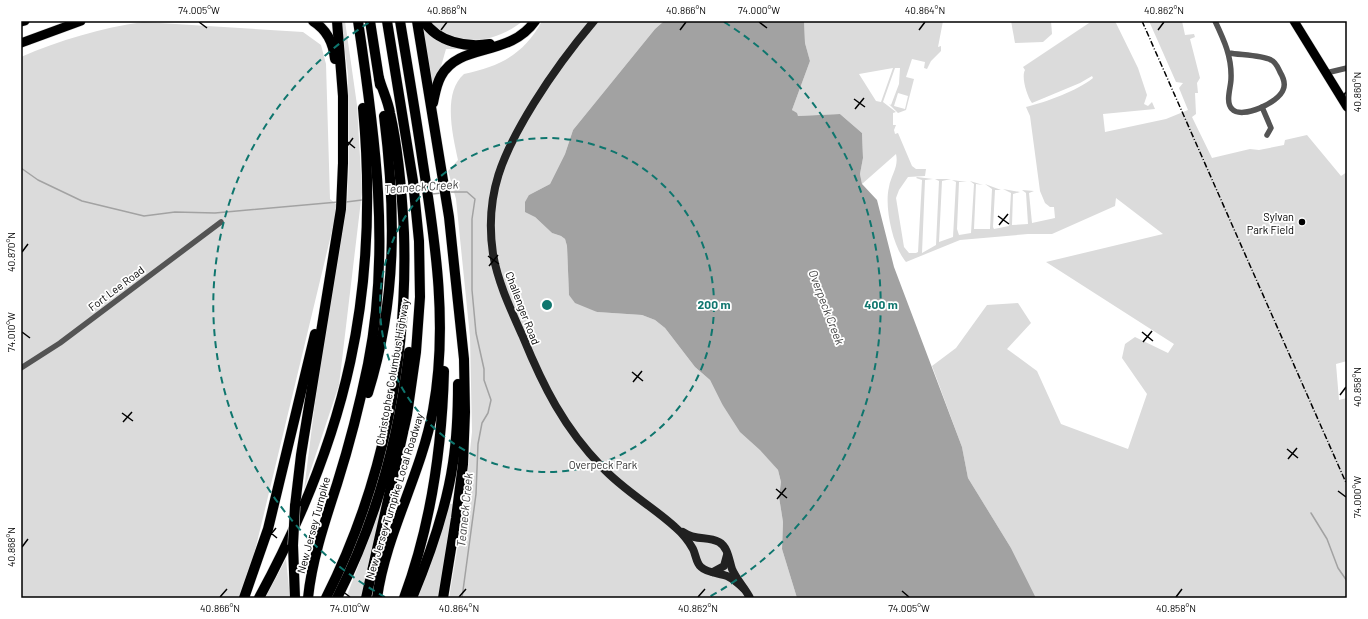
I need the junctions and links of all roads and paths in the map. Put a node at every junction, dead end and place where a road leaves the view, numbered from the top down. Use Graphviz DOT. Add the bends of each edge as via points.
graph roads {
  1 [pos="25,21"];
  2 [pos="81,21"];
  3 [pos="313,21"];
  4 [pos="337,21"];
  5 [pos="358,21"];
  6 [pos="370,21"];
  7 [pos="387,21"];
  8 [pos="400,21"];
  9 [pos="417,21"];
  10 [pos="424,21"];
  11 [pos="529,21"];
  12 [pos="535,21"];
  13 [pos="594,21"];
  14 [pos="1215,21"];
  15 [pos="1294,21"];
  16 [pos="21,22"];
  17 [pos="21,43"];
  18 [pos="1229,53"];
  19 [pos="1347,68"];
  20 [pos="1326,72"];
  21 [pos="1262,107"];
  22 [pos="1347,107"];
  23 [pos="432,109"];
  24 [pos="342,111"];
  25 [pos="1267,135"];
  26 [pos="373,193"];
  27 [pos="397,204"];
  28 [pos="221,222"];
  29 [pos="420,285"];
  30 [pos="328,288"];
  31 [pos="458,296"];
  32 [pos="440,318"];
  33 [pos="21,368"];
  34 [pos="344,459"];
  35 [pos="676,527"];
  36 [pos="709,541"];
  37 [pos="696,556"];
  38 [pos="727,556"];
  39 [pos="713,572"];
  40 [pos="744,588"];
  41 [pos="244,598"];
  42 [pos="259,598"];
  43 [pos="295,598"];
  44 [pos="308,598"];
  45 [pos="326,598"];
  46 [pos="337,598"];
  47 [pos="366,598"];
  48 [pos="377,598"];
  49 [pos="404,598"];
  50 [pos="412,598"];
  51 [pos="443,598"];
  52 [pos="750,598"];
  1 -- 16 [label="main road"];
  2 -- 17 [label="main road"];
  3 -- 24 [label="highway" via="323,29 332,42"];
  4 -- 24 [label="highway"];
  5 -- 26 [label="highway" via="365,66"];
  6 -- 27 [label="highway"];
  7 -- 29 [label="highway" via="416,202"];
  8 -- 32 [label="highway, New Jersey Turnpike Local Roadway" via="427,187"];
  9 -- 23 [label="highway"];
  10 -- 11 [label="highway" via="431,30 444,38 479,45 506,39"];
  12 -- 23 [label="highway" via="524,33 508,44 466,55 452,64 439,81"];
  13 -- 35 [label="street, Challenger Road" via="543,89 506,151 493,196 491,223 494,255 503,290 534,364 564,421 604,470"];
  14 -- 18 [label="street"];
  15 -- 20 [label="main road"];
  18 -- 21 [label="street" via="1230,106 1241,114"];
  18 -- 21 [label="street" via="1267,58 1274,62 1284,81 1283,90 1272,102"];
  19 -- 20 [label="street"];
  20 -- 22 [label="main road"];
  21 -- 25 [label="street" via="1271,128"];
  23 -- 31 [label="highway" via="447,200"];
  24 -- 30 [label="highway" via="342,195"];
  26 -- 34 [label="highway" via="379,206 379,274 375,326 366,376"];
  26 -- 42 [label="highway" via="368,207 361,309 341,403 310,494"];
  27 -- 34 [label="highway" via="384,327 357,430"];
  27 -- 45 [label="highway, Christopher Columbus Highway" via="404,249 403,312 391,406 363,509 348,551"];
  28 -- 33 [label="street, Fort Lee Road" via="60,343"];
  29 -- 46 [label="highway, Christopher Columbus Highway" via="412,321 402,401 390,457 364,536"];
  29 -- 47 [label="highway" via="416,352 407,416"];
  30 -- 41 [label="highway" via="268,529"];
  30 -- 43 [label="highway, bridge" via="295,506"];
  31 -- 50 [label="highway" via="459,379 453,463 434,539"];
  31 -- 51 [label="highway" via="463,341 464,438 458,505"];
  32 -- 48 [label="highway, New Jersey Turnpike Local Roadway" via="438,378 431,421 384,565"];
  32 -- 49 [label="highway" via="444,360 438,462 426,524"];
  34 -- 44 [label="highway, New Jersey Turnpike" via="317,549"];
  35 -- 36 [label="street, Challenger Road" via="692,537"];
  35 -- 37 [label="street, Challenger Road" via="688,540"];
  36 -- 37 [label="street" via="700,546"];
  36 -- 38 [label="street, Challenger Road" via="717,541 722,545"];
  37 -- 39 [label="street, Challenger Road" via="702,568"];
  38 -- 39 [label="street" via="724,566"];
  38 -- 40 [label="street, Challenger Road"];
  39 -- 40 [label="street, Challenger Road" via="728,577"];
  40 -- 52 [label="street, Challenger Road"];
}
